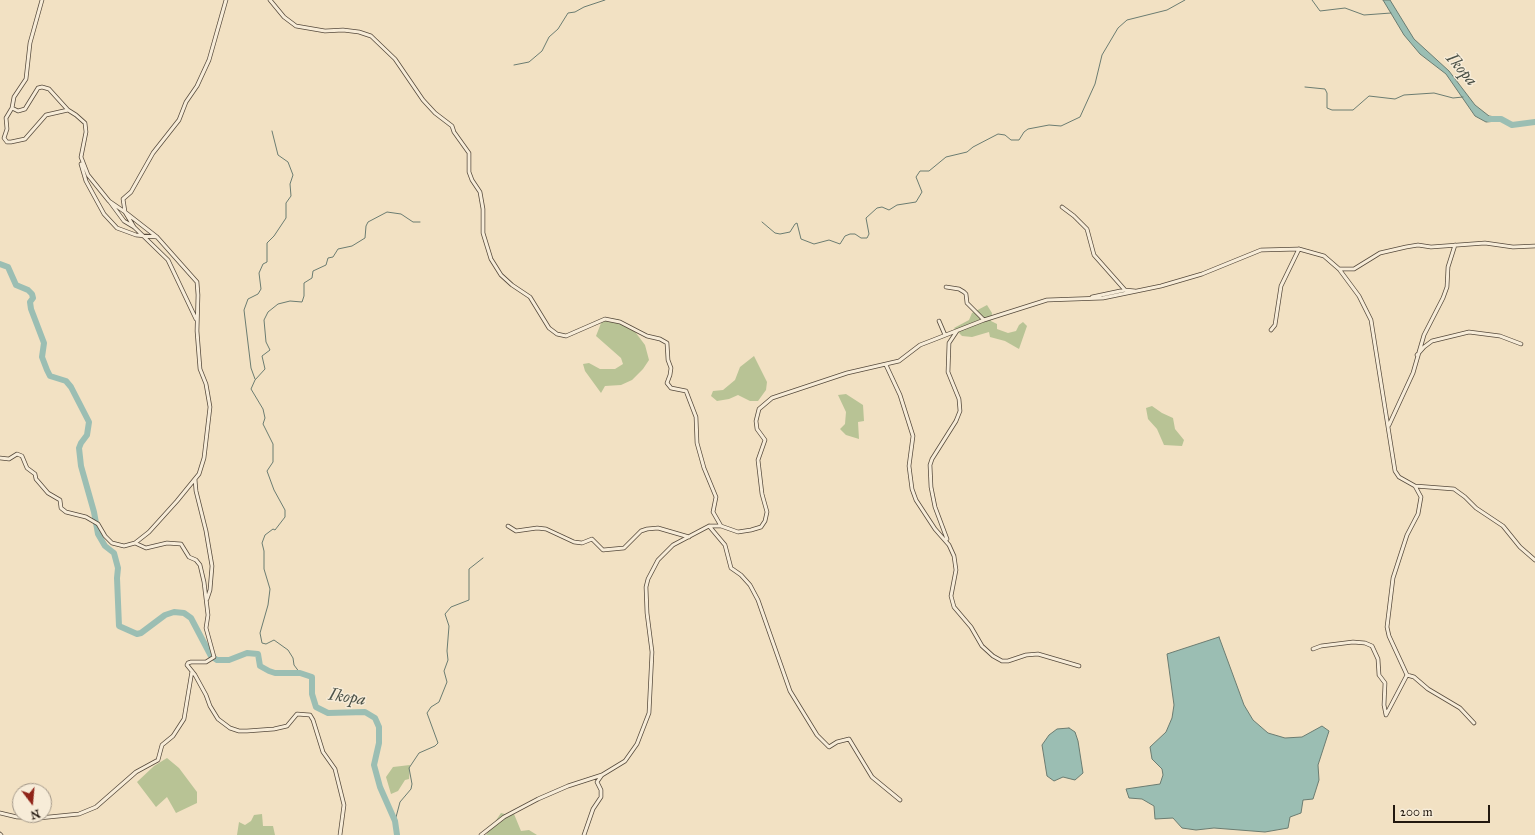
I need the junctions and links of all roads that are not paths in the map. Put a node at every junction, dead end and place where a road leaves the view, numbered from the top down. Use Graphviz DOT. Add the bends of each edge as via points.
graph roads {
  1 [pos="42,0"];
  2 [pos="226,0"];
  3 [pos="270,0"];
  4 [pos="12,108"];
  5 [pos="68,110"];
  6 [pos="82,157"];
  7 [pos="110,201"];
  8 [pos="1062,207"];
  9 [pos="125,212"];
  10 [pos="134,227"];
  11 [pos="143,236"];
  12 [pos="158,237"];
  13 [pos="1455,245"];
  14 [pos="1535,246"];
  15 [pos="1299,249"];
  16 [pos="1339,269"];
  17 [pos="946,287"];
  18 [pos="1125,290"];
  19 [pos="1141,291"];
  20 [pos="1088,299"];
  21 [pos="196,319"];
  22 [pos="984,320"];
  23 [pos="939,321"];
  24 [pos="957,330"];
  25 [pos="1271,330"];
  26 [pos="945,335"];
  27 [pos="1521,344"];
  28 [pos="1417,355"];
  29 [pos="886,365"];
  30 [pos="1388,427"];
  31 [pos="0,458"];
  32 [pos="195,479"];
  33 [pos="1415,486"];
  34 [pos="508,526"];
  35 [pos="709,526"];
  36 [pos="721,526"];
  37 [pos="689,537"];
  38 [pos="135,542"];
  39 [pos="949,545"];
  40 [pos="1535,560"];
  41 [pos="207,601"];
  42 [pos="1313,650"];
  43 [pos="1079,666"];
  44 [pos="192,671"];
  45 [pos="1407,675"];
  46 [pos="1474,723"];
  47 [pos="602,775"];
  48 [pos="900,800"];
  49 [pos="0,813"];
  50 [pos="340,835"];
  51 [pos="481,835"];
  52 [pos="584,835"];
  1 -- 4 [label="street" via="30,43 26,79 14,97"];
  2 -- 9 [label="street" via="210,60 186,102 179,120 153,153 131,192 123,199"];
  3 -- 36 [label="street" via="296,26 325,31 359,32 371,36 396,59 423,100 434,113 452,126 469,153 469,172 480,192 484,233 491,260 501,275 530,297 549,328 557,334 566,336 605,319 620,322 667,343 671,368 667,383 671,388 686,391 696,417 697,443 716,498 714,517"];
  4 -- 5 [label="street" via="18,111 25,109 38,88 42,87 49,89"];
  4 -- 5 [label="street" via="6,118 7,129 4,138 7,142 25,139 46,115"];
  5 -- 6 [label="street" via="82,118 85,123"];
  6 -- 7 [label="street" via="88,175"];
  6 -- 11 [label="street" via="81,164 86,181 104,214 117,228"];
  7 -- 9 [label="street"];
  7 -- 10 [label="street" via="124,221"];
  8 -- 18 [label="street" via="1087,229 1094,255"];
  9 -- 10 [label="street"];
  9 -- 12 [label="street"];
  10 -- 11 [label="street"];
  11 -- 12 [label="street"];
  11 -- 21 [label="street" via="168,260"];
  12 -- 21 [label="street" via="197,282"];
  13 -- 14 [label="street" via="1485,243 1513,247"];
  13 -- 16 [label="street" via="1418,245 1392,250 1380,253 1354,269"];
  13 -- 28 [label="street" via="1448,267 1447,287"];
  15 -- 16 [label="street" via="1324,256"];
  15 -- 19 [label="street" via="1261,250 1202,274"];
  15 -- 25 [label="street" via="1281,286 1275,325"];
  16 -- 30 [label="street" via="1360,296 1371,320"];
  17 -- 22 [label="street" via="964,292 967,303"];
  18 -- 19 [label="street"];
  18 -- 20 [label="street"];
  19 -- 20 [label="street"];
  20 -- 22 [label="street" via="1048,300"];
  21 -- 32 [label="street" via="200,369 206,384 210,408 204,458"];
  22 -- 24 [label="street"];
  23 -- 26 [label="street"];
  24 -- 26 [label="street"];
  24 -- 39 [label="street" via="949,343 948,372 959,399 960,410 932,459 930,474 935,507"];
  26 -- 29 [label="street" via="920,346 899,361"];
  27 -- 28 [label="street" via="1500,336 1469,332 1432,341"];
  28 -- 30 [label="street" via="1413,372"];
  29 -- 36 [label="street" via="847,373 772,398 759,409 757,429 765,440 758,460 767,512 765,521 761,527 738,532"];
  29 -- 39 [label="street" via="900,395 913,436 909,466 912,490 935,529"];
  30 -- 33 [label="street" via="1395,471 1399,477"];
  31 -- 38 [label="street" via="9,459 17,454 22,456 27,468 35,474 48,493 60,500 61,508 66,512 86,517 98,524 112,543 124,546"];
  32 -- 38 [label="street" via="149,532"];
  32 -- 41 [label="street" via="212,566"];
  33 -- 40 [label="street" via="1454,489 1503,526 1520,547"];
  33 -- 45 [label="street" via="1421,497 1418,514 1407,535 1393,578 1387,627"];
  34 -- 37 [label="street" via="516,531 546,529 574,542 592,540 603,550 624,548 641,531 647,529 658,528"];
  35 -- 36 [label="street"];
  35 -- 37 [label="street"];
  35 -- 48 [label="street" via="725,545 731,568 750,585 758,600 790,691 817,735 829,747 849,739 872,777"];
  37 -- 47 [label="street" via="673,545 658,560 648,579 646,587 652,652 649,714 637,744 625,761"];
  38 -- 41 [label="street" via="146,548 167,543 181,544 190,557 200,565"];
  39 -- 43 [label="street" via="956,570 952,602 972,627 982,646 1002,661 1008,662 1026,655 1038,654"];
  41 -- 44 [label="street" via="206,628 214,657 206,662 188,663"];
  42 -- 45 [label="street" via="1321,646 1353,642 1372,646 1378,659 1379,675 1385,683 1386,715"];
  44 -- 49 [label="street" via="184,719 173,736 162,745 158,760 136,772 96,807 79,814 39,818"];
  44 -- 50 [label="street" via="210,706 218,718 230,728 239,731 274,729 288,726 297,714 310,715 314,720 323,752 335,769 344,805"];
  45 -- 46 [label="street" via="1414,677 1428,689 1460,708"];
  47 -- 51 [label="street" via="538,799 504,817"];
  47 -- 52 [label="street" via="597,782 601,797 592,809"];
}
